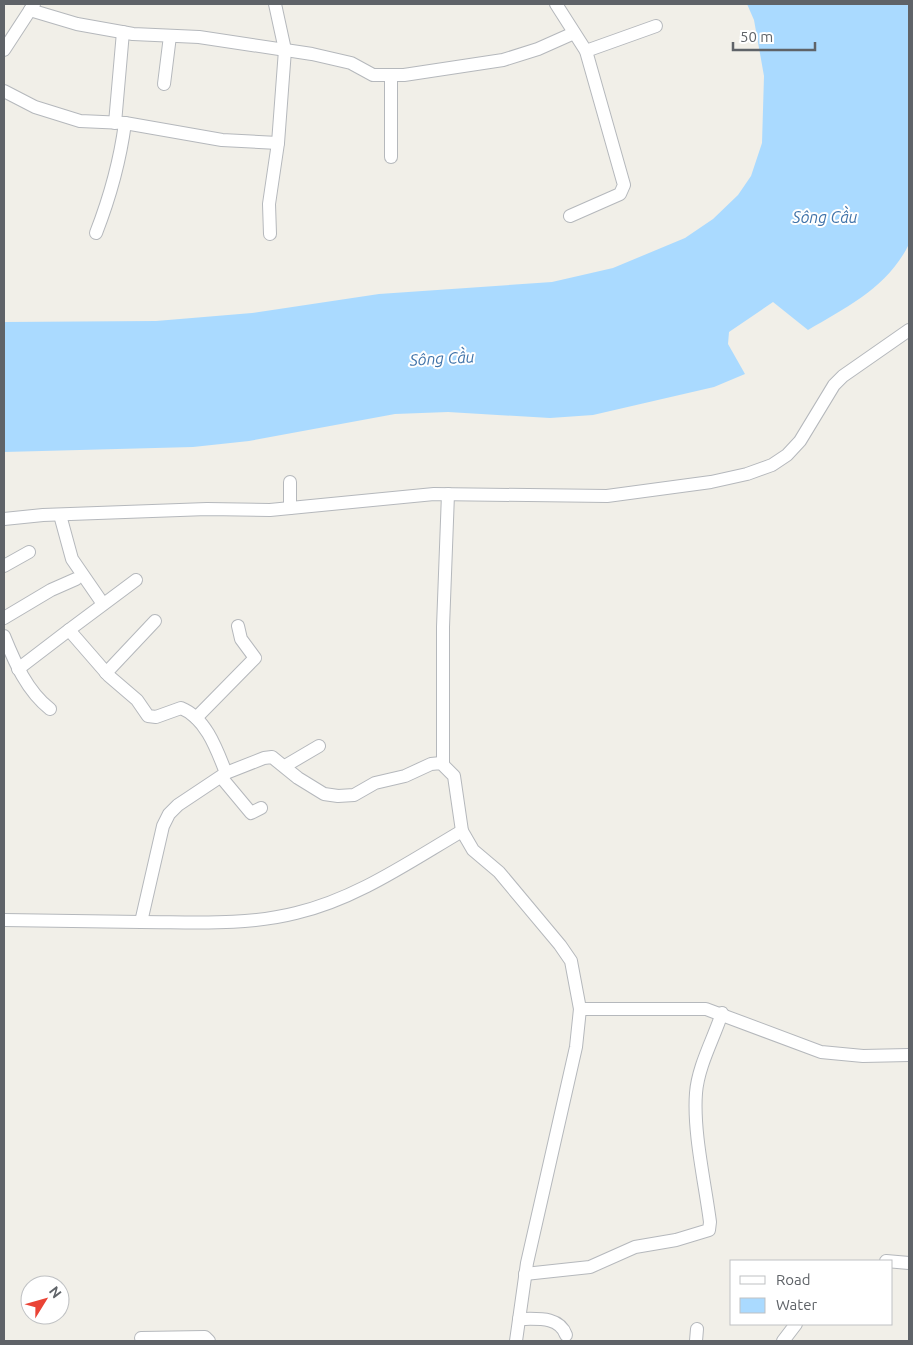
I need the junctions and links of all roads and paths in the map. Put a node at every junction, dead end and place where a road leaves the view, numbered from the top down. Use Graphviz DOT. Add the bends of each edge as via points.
graph roads {
  1 [pos="275,4"];
  2 [pos="556,4"];
  3 [pos="32,7"];
  4 [pos="656,26"];
  5 [pos="123,32"];
  6 [pos="574,33"];
  7 [pos="170,36"];
  8 [pos="4,50"];
  9 [pos="285,50"];
  10 [pos="586,51"];
  11 [pos="391,75"];
  12 [pos="164,84"];
  13 [pos="4,91"];
  14 [pos="120,123"];
  15 [pos="278,143"];
  16 [pos="391,157"];
  17 [pos="570,216"];
  18 [pos="96,233"];
  19 [pos="270,234"];
  20 [pos="909,330"];
  21 [pos="290,482"];
  22 [pos="448,494"];
  23 [pos="290,508"];
  24 [pos="60,514"];
  25 [pos="4,519"];
  26 [pos="29,552"];
  27 [pos="4,566"];
  28 [pos="76,579"];
  29 [pos="136,580"];
  30 [pos="103,604"];
  31 [pos="4,618"];
  32 [pos="155,621"];
  33 [pos="238,626"];
  34 [pos="70,630"];
  35 [pos="4,636"];
  36 [pos="18,669"];
  37 [pos="106,673"];
  38 [pos="50,709"];
  39 [pos="196,718"];
  40 [pos="319,746"];
  41 [pos="443,764"];
  42 [pos="285,766"];
  43 [pos="223,775"];
  44 [pos="261,808"];
  45 [pos="464,834"];
  46 [pos="4,920"];
  47 [pos="141,922"];
  48 [pos="580,1009"];
  49 [pos="722,1013"];
  50 [pos="909,1056"];
  51 [pos="893,1261"];
  52 [pos="909,1262"];
  53 [pos="526,1274"];
  54 [pos="519,1319"];
  55 [pos="795,1325"];
  56 [pos="566,1334"];
  57 [pos="141,1338"];
  58 [pos="210,1341"];
  59 [pos="516,1341"];
  60 [pos="784,1341"];
  1 -- 9 [label="street"];
  2 -- 6 [label="street"];
  3 -- 5 [label="street" via="77,24"];
  3 -- 8 [label="street"];
  4 -- 10 [label="street"];
  5 -- 7 [label="street"];
  5 -- 14 [label="street"];
  6 -- 10 [label="street"];
  6 -- 11 [label="street" via="503,60"];
  7 -- 9 [label="street" via="199,37"];
  7 -- 12 [label="street"];
  9 -- 11 [label="street" via="351,62 373,75"];
  9 -- 15 [label="street"];
  10 -- 17 [label="street" via="624,185 620,194"];
  11 -- 16 [label="street"];
  13 -- 14 [label="street" via="35,108 80,121"];
  14 -- 15 [label="street" via="222,140"];
  14 -- 18 [label="street" via="121,152"];
  15 -- 19 [label="street" via="269,204"];
  20 -- 22 [label="street" via="834,385 800,441 787,454 746,474 607,496"];
  21 -- 23 [label="street"];
  22 -- 23 [label="street"];
  22 -- 41 [label="street" via="442,626"];
  23 -- 24 [label="street"];
  24 -- 25 [label="street"];
  24 -- 30 [label="street" via="72,559"];
  26 -- 27 [label="street"];
  28 -- 31 [label="street"];
  29 -- 30 [label="street"];
  30 -- 34 [label="street"];
  32 -- 37 [label="street"];
  33 -- 39 [label="street" via="241,639 255,658"];
  34 -- 36 [label="street"];
  34 -- 37 [label="street"];
  35 -- 36 [label="street"];
  36 -- 38 [label="street"];
  37 -- 39 [label="street" via="137,700 148,716 156,717 181,708"];
  39 -- 43 [label="street" via="216,751"];
  40 -- 42 [label="street"];
  41 -- 42 [label="street" via="431,764 405,776 375,783 354,796 324,794"];
  41 -- 45 [label="street" via="454,776"];
  42 -- 43 [label="street" via="272,757 264,758"];
  43 -- 44 [label="street" via="251,813"];
  43 -- 47 [label="street" via="169,814 163,826"];
  45 -- 47 [label="street" via="370,884 296,913 240,922"];
  45 -- 48 [label="street" via="571,961"];
  46 -- 47 [label="street"];
  48 -- 49 [label="street" via="706,1009"];
  48 -- 53 [label="street" via="576,1047"];
  49 -- 50 [label="street" via="821,1052"];
  49 -- 53 [label="street" via="696,1092 709,1230 676,1240 635,1246 590,1267"];
  51 -- 52 [label="street"];
  53 -- 54 [label="street"];
  54 -- 56 [label="street" via="551,1320 560,1324"];
  54 -- 59 [label="street"];
  55 -- 60 [label="street"];
  57 -- 58 [label="street" via="205,1337"];
}
